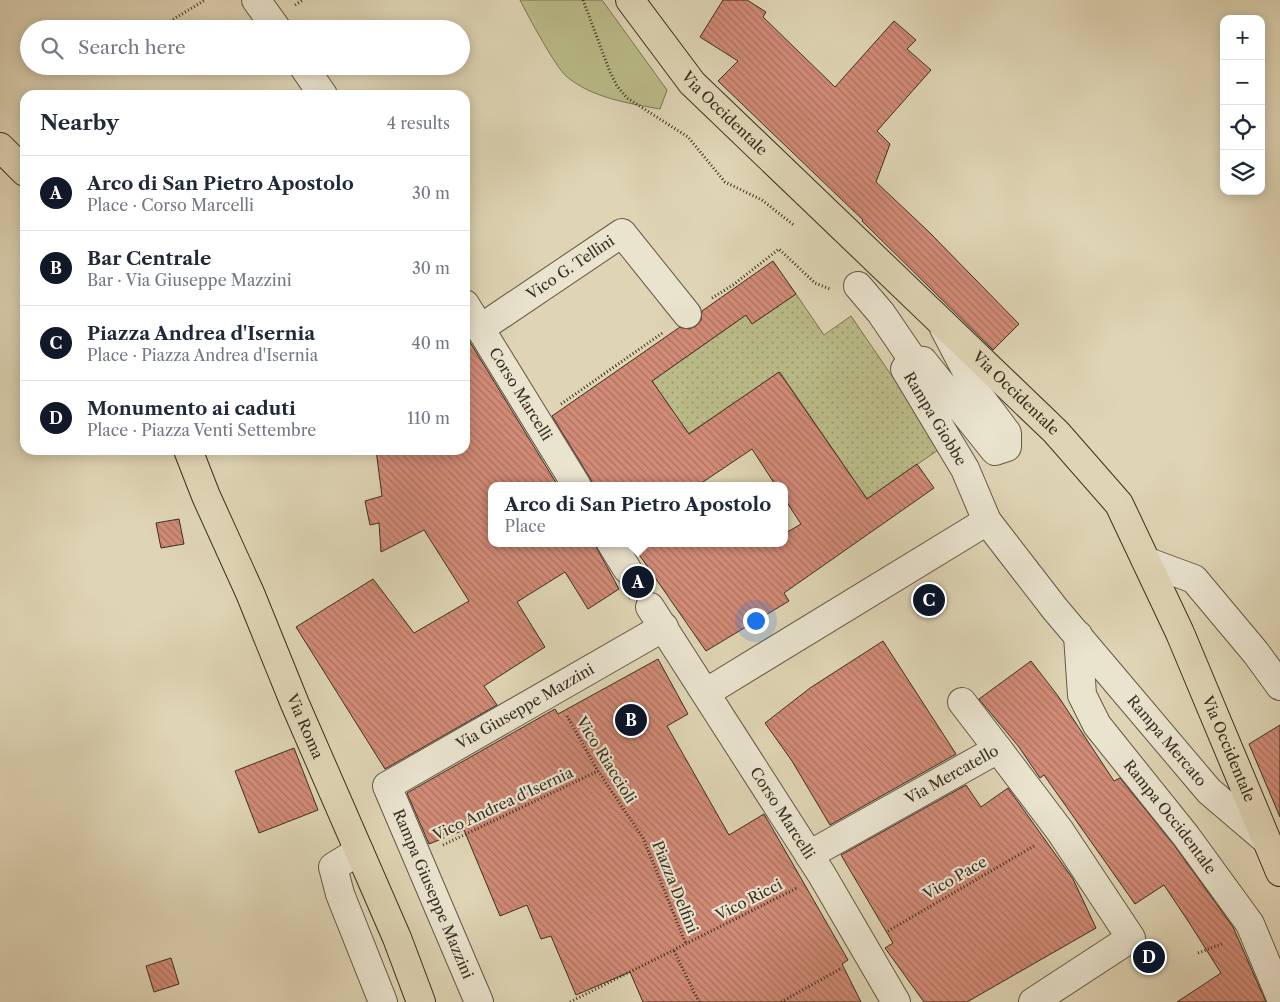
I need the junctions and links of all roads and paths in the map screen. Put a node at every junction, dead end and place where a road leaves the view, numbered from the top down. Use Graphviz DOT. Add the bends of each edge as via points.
graph roads {
  1 [pos="205,0"];
  2 [pos="256,0"];
  3 [pos="583,0"];
  4 [pos="630,0"];
  5 [pos="171,20"];
  6 [pos="270,20"];
  7 [pos="309,75"];
  8 [pos="320,90"];
  9 [pos="0,147"];
  10 [pos="20,167"];
  11 [pos="799,229"];
  12 [pos="858,286"];
  13 [pos="470,312"];
  14 [pos="687,314"];
  15 [pos="940,320"];
  16 [pos="481,328"];
  17 [pos="913,360"];
  18 [pos="190,455"];
  19 [pos="574,482"];
  20 [pos="987,522"];
  21 [pos="613,547"];
  22 [pos="1148,562"];
  23 [pos="627,569"];
  24 [pos="657,617"];
  25 [pos="1078,635"];
  26 [pos="1280,686"];
  27 [pos="553,692"];
  28 [pos="707,692"];
  29 [pos="962,702"];
  30 [pos="998,748"];
  31 [pos="598,771"];
  32 [pos="387,786"];
  33 [pos="1060,831"];
  34 [pos="643,838"];
  35 [pos="1264,838"];
  36 [pos="359,851"];
  37 [pos="417,857"];
  38 [pos="815,865"];
  39 [pos="1280,872"];
  40 [pos="686,944"];
  41 [pos="1208,948"];
  42 [pos="674,951"];
  43 [pos="865,951"];
  44 [pos="1198,953"];
  45 [pos="1280,996"];
  46 [pos="383,1002"];
  47 [pos="421,1002"];
  48 [pos="480,1002"];
  49 [pos="570,1002"];
  50 [pos="699,1002"];
  51 [pos="782,1002"];
  52 [pos="896,1002"];
  53 [pos="1033,1002"];
  1 -- 5 [label="path"];
  2 -- 6 [label="street"];
  3 -- 11 [label="path" via="610,72 627,98 688,137 725,182 762,200"];
  4 -- 15 [label="main road, Via Occidentale" via="692,83"];
  7 -- 8 [label="street"];
  9 -- 10 [label="main road"];
  12 -- 17 [label="street"];
  13 -- 16 [label="street, Corso Marcelli"];
  14 -- 16 [label="street, Vico G. Tellini" via="622,232"];
  15 -- 17 [label="street, Rampa Giobbe" via="980,397 1007,433 1007,446 995,451 923,361"];
  15 -- 22 [label="main road, Via Occidentale" via="1056,432 1120,504"];
  16 -- 19 [label="street, Corso Marcelli" via="504,371"];
  17 -- 20 [label="street, Rampa Giobbe" via="905,369 908,376 965,469"];
  18 -- 36 [label="main road, Via Roma"];
  20 -- 25 [label="street, Rampa Mercato"];
  20 -- 28 [label="street"];
  21 -- 23 [label="street"];
  22 -- 26 [label="street" via="1194,579"];
  22 -- 35 [label="main road, Via Occidentale"];
  24 -- 27 [label="street, Via Giuseppe Mazzini"];
  24 -- 28 [label="street, Corso Marcelli"];
  25 -- 35 [label="street, Rampa Mercato" via="1209,791"];
  25 -- 45 [label="street, Rampa Occidentale" via="1082,695 1097,724 1186,836 1250,924"];
  27 -- 31 [label="path, Vico Riaccioli"];
  27 -- 32 [label="street, Via Giuseppe Mazzini"];
  28 -- 38 [label="street, Corso Marcelli"];
  29 -- 30 [label="street"];
  30 -- 33 [label="street, Via Mercatello"];
  30 -- 38 [label="street, Via Mercatello"];
  31 -- 34 [label="path, Vico Riaccioli"];
  31 -- 37 [label="path, Vico Andrea d'Isernia"];
  32 -- 37 [label="street, Rampa Giuseppe Mazzini"];
  33 -- 43 [label="path, Vico Pace"];
  33 -- 53 [label="street, Via Mercatello" via="1131,938"];
  34 -- 40 [label="path, Piazza Delfini"];
  35 -- 39 [label="main road, Via Occidentale"];
  36 -- 46 [label="street" via="333,867 340,894"];
  36 -- 47 [label="main road, Via Roma"];
  37 -- 48 [label="street, Rampa Giuseppe Mazzini"];
  38 -- 40 [label="path, Vico Ricci"];
  38 -- 43 [label="street, Corso Marcelli"];
  40 -- 42 [label="path, Vico Ricci"];
  41 -- 44 [label="path"];
  42 -- 49 [label="path, Vico Ricci"];
  42 -- 50 [label="path"];
  43 -- 51 [label="path, Vico Pace"];
  43 -- 52 [label="street, Corso Marcelli"];
}
